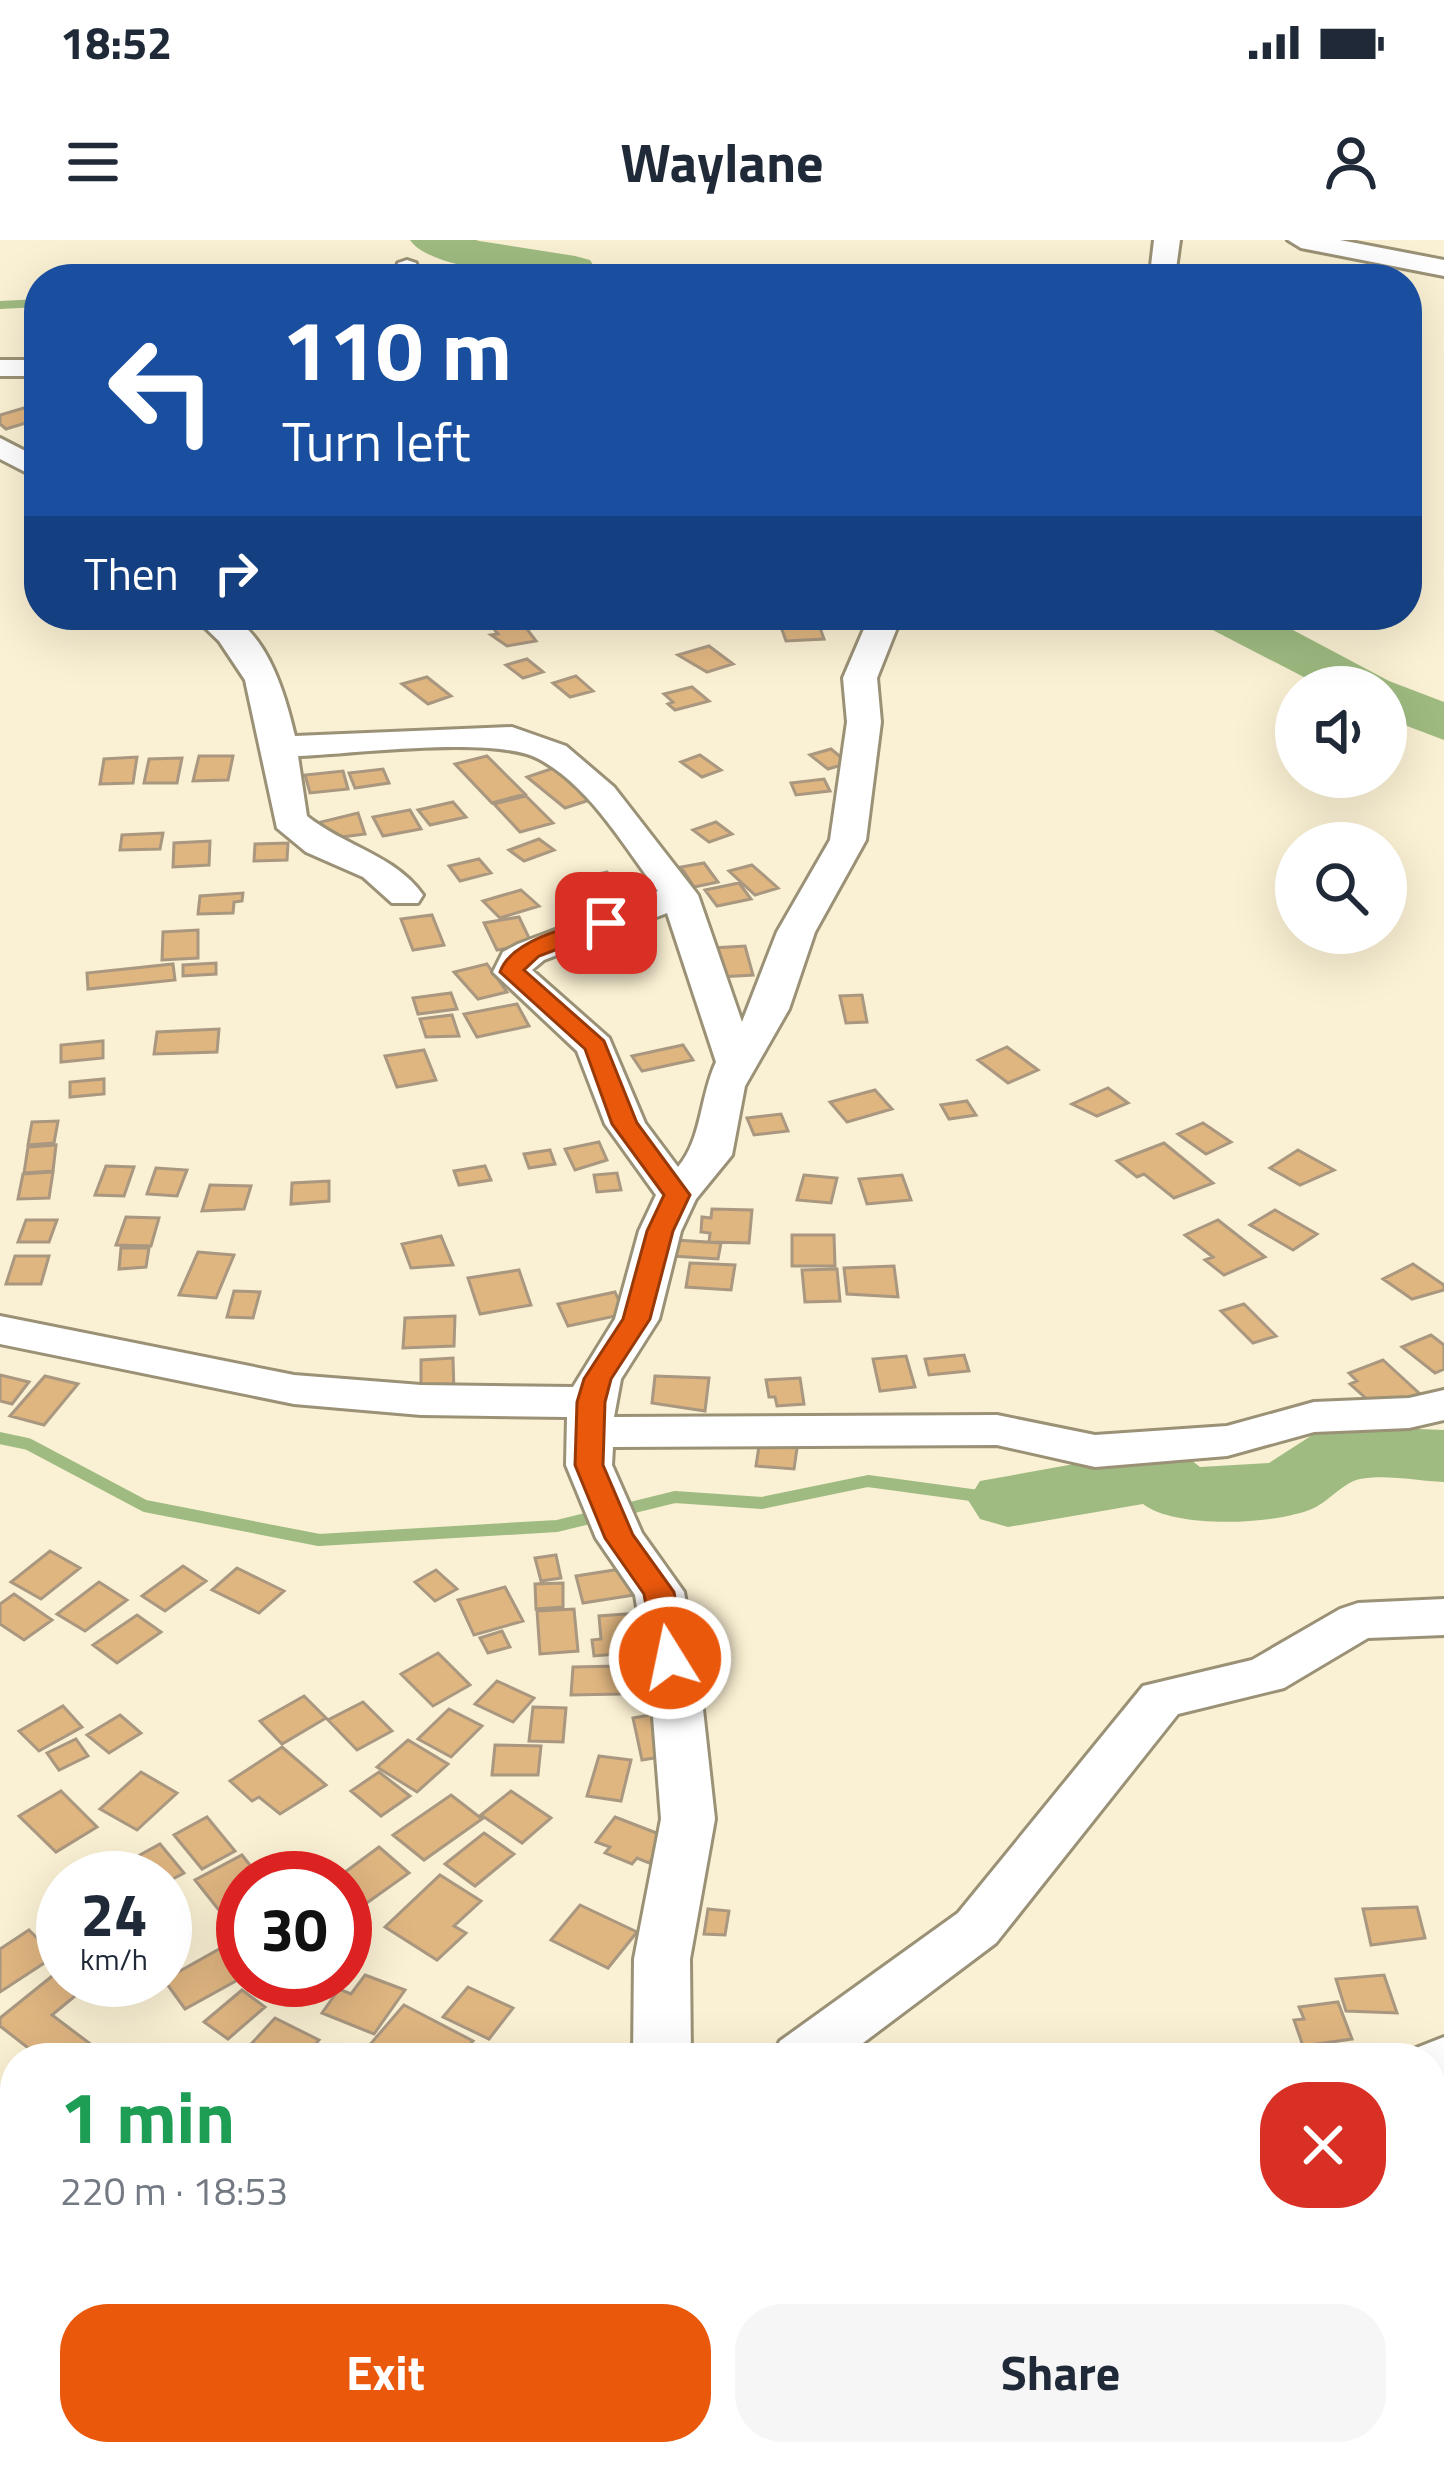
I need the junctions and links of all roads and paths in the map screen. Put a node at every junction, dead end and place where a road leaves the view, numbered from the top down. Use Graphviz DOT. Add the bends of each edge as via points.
graph roads {
  1 [pos="1301,240"];
  2 [pos="1444,268"];
  3 [pos="226,630"];
  4 [pos="880,630"];
  5 [pos="279,747"];
  6 [pos="680,895"];
  7 [pos="405,896"];
  8 [pos="736,1062"];
  9 [pos="677,1195"];
  10 [pos="0,1330"];
  11 [pos="1444,1405"];
  12 [pos="590,1417"];
  13 [pos="1444,1616"];
  14 [pos="662,2043"];
  15 [pos="820,2043"];
  1 -- 2 [label="street"];
  3 -- 5 [label="street" via="268,689"];
  4 -- 8 [label="street" via="860,678 864,722 848,841 796,932 770,1009"];
  5 -- 6 [label="street" via="481,736 536,743 602,794"];
  5 -- 7 [label="street" via="290,820 300,832 376,869"];
  6 -- 8 [label="street"];
  6 -- 9 [label="street" via="531,952 512,972 596,1046 625,1124"];
  8 -- 9 [label="street" via="710,1155"];
  9 -- 12 [label="street" via="637,1319 598,1379"];
  10 -- 12 [label="street" via="314,1393"];
  11 -- 12 [label="street" via="1314,1417 1227,1441 1095,1450 997,1430"];
  12 -- 14 [label="street" via="589,1465 611,1518 659,1592 676,1691 688,1819 662,1959"];
  13 -- 15 [label="street" via="1358,1621 1266,1675 1161,1699 977,1928"];
}
